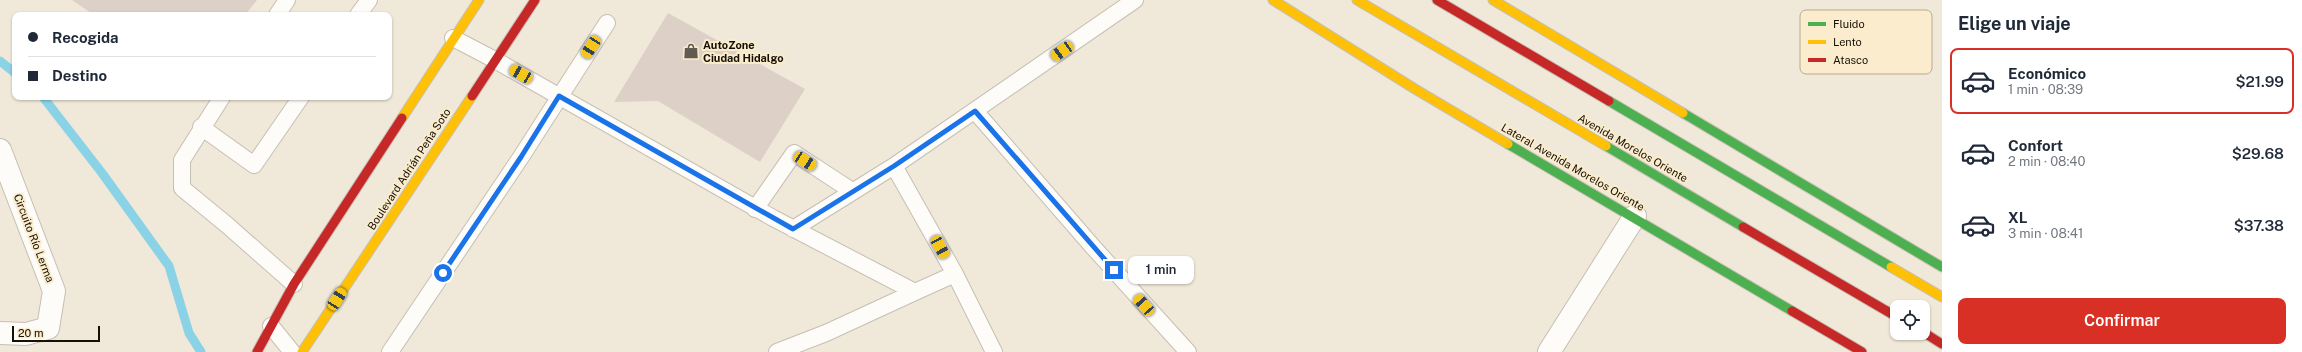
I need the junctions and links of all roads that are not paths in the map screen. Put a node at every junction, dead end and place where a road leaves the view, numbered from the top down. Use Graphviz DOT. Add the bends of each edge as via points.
graph roads {
  1 [pos="287,0"];
  2 [pos="369,0"];
  3 [pos="479,0"];
  4 [pos="535,0"];
  5 [pos="1136,0"];
  6 [pos="1273,0"];
  7 [pos="1357,0"];
  8 [pos="1437,0"];
  9 [pos="1493,0"];
  10 [pos="279,12"];
  11 [pos="360,12"];
  12 [pos="607,23"];
  13 [pos="452,38"];
  14 [pos="496,60"];
  15 [pos="559,96"];
  16 [pos="220,100"];
  17 [pos="299,100"];
  18 [pos="975,111"];
  19 [pos="201,127"];
  20 [pos="0,150"];
  21 [pos="894,166"];
  22 [pos="852,191"];
  23 [pos="755,209"];
  24 [pos="1634,216"];
  25 [pos="793,229"];
  26 [pos="1942,267"];
  27 [pos="955,274"];
  28 [pos="294,284"];
  29 [pos="915,292"];
  30 [pos="1942,297"];
  31 [pos="1890,313"];
  32 [pos="271,326"];
  33 [pos="0,333"];
  34 [pos="1930,336"];
  35 [pos="1942,344"];
  36 [pos="257,352"];
  37 [pos="292,352"];
  38 [pos="302,352"];
  39 [pos="390,352"];
  40 [pos="777,352"];
  41 [pos="994,352"];
  42 [pos="1188,352"];
  43 [pos="1549,352"];
  44 [pos="1862,352"];
  1 -- 10 [label="lane"];
  2 -- 11 [label="lane"];
  3 -- 13 [label="main road"];
  4 -- 14 [label="main road, Boulevard Adrián Peña Soto"];
  5 -- 18 [label="lane"];
  6 -- 24 [label="main road, Lateral Avenida Morelos Oriente" via="1415,89"];
  7 -- 31 [label="main road, Avenida Morelos Oriente"];
  8 -- 30 [label="main road"];
  9 -- 26 [label="main road"];
  12 -- 15 [label="lane"];
  13 -- 14 [label="lane"];
  13 -- 28 [label="main road"];
  14 -- 15 [label="lane"];
  14 -- 38 [label="main road, Boulevard Adrián Peña Soto"];
  15 -- 23 [label="lane"];
  15 -- 39 [label="lane"];
  16 -- 19 [label="lane"];
  17 -- 19 [label="lane" via="254,165"];
  18 -- 21 [label="lane"];
  18 -- 42 [label="lane"];
  19 -- 28 [label="lane" via="182,160 182,188"];
  20 -- 33 [label="street, Circuito Río Lerma" via="54,291 48,328 26,334"];
  21 -- 22 [label="lane"];
  21 -- 27 [label="lane"];
  22 -- 23 [label="lane" via="794,153"];
  22 -- 25 [label="lane"];
  23 -- 25 [label="lane"];
  24 -- 43 [label="street"];
  24 -- 44 [label="main road, Lateral Avenida Morelos Oriente"];
  25 -- 29 [label="lane"];
  27 -- 29 [label="lane"];
  27 -- 41 [label="lane"];
  28 -- 32 [label="main road"];
  29 -- 40 [label="lane" via="826,334"];
  32 -- 36 [label="main road"];
  32 -- 37 [label="lane"];
  34 -- 35 [label="main road"];
}
